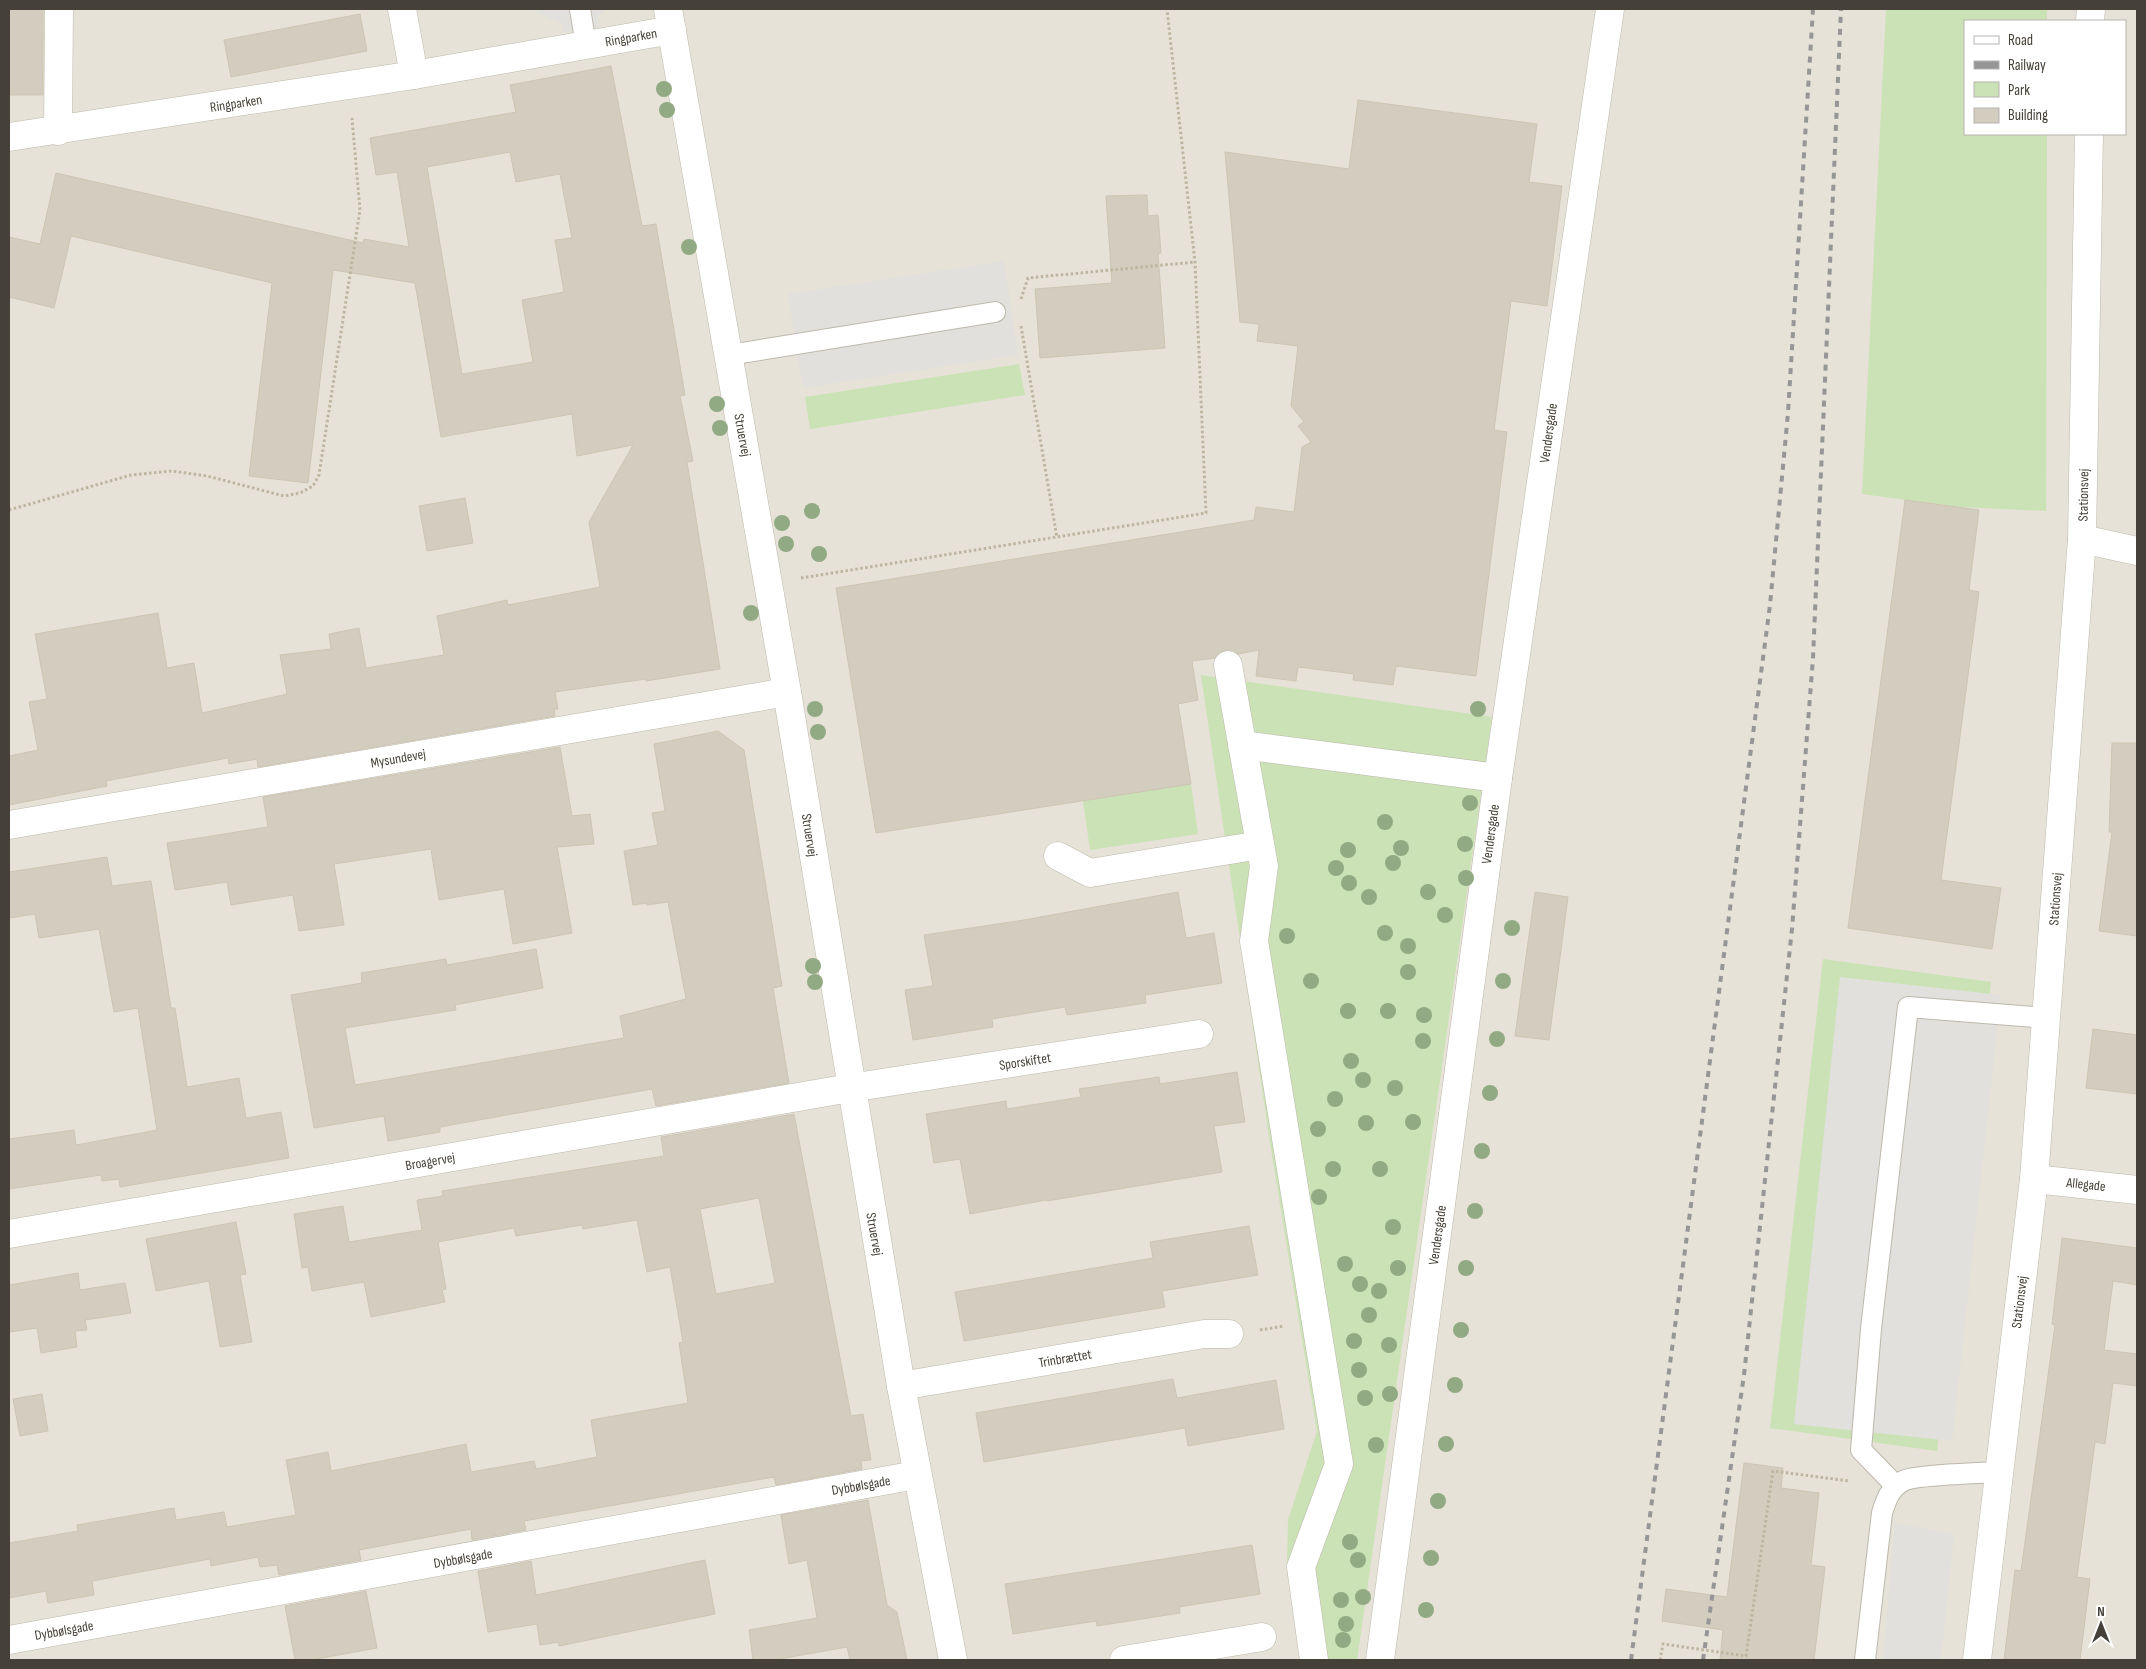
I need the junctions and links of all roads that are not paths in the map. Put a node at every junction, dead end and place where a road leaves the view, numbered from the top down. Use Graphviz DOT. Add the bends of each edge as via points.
graph roads {
  1 [pos="59,9"];
  2 [pos="402,9"];
  3 [pos="580,9"];
  4 [pos="1610,9"];
  5 [pos="670,20"];
  6 [pos="586,45"];
  7 [pos="414,75"];
  8 [pos="58,131"];
  9 [pos="2089,135"];
  10 [pos="9,137"];
  11 [pos="995,312"];
  12 [pos="729,355"];
  13 [pos="2082,539"];
  14 [pos="2137,551"];
  15 [pos="1228,665"];
  16 [pos="788,692"];
  17 [pos="1242,745"];
  18 [pos="1498,778"];
  19 [pos="9,825"];
  20 [pos="1260,845"];
  21 [pos="1058,856"];
  22 [pos="2046,1018"];
  23 [pos="1199,1034"];
  24 [pos="850,1088"];
  25 [pos="2034,1179"];
  26 [pos="2137,1190"];
  27 [pos="9,1234"];
  28 [pos="1229,1334"];
  29 [pos="901,1386"];
  30 [pos="1999,1472"];
  31 [pos="916,1475"];
  32 [pos="1896,1486"];
  33 [pos="1262,1637"];
  34 [pos="9,1640"];
  35 [pos="953,1660"];
  36 [pos="1124,1660"];
  37 [pos="1314,1660"];
  38 [pos="1380,1660"];
  39 [pos="1865,1660"];
  40 [pos="1977,1660"];
  1 -- 8 [label="street"];
  2 -- 7 [label="street"];
  3 -- 6 [label="lane"];
  4 -- 18 [label="street, Vendersgade"];
  5 -- 6 [label="street, Ringparken"];
  5 -- 12 [label="street, Struervej"];
  6 -- 7 [label="street, Ringparken"];
  7 -- 8 [label="street, Ringparken"];
  8 -- 10 [label="street, Ringparken"];
  9 -- 13 [label="street, Stationsvej"];
  11 -- 12 [label="lane"];
  12 -- 16 [label="street, Struervej"];
  13 -- 14 [label="street"];
  13 -- 22 [label="street, Stationsvej"];
  15 -- 17 [label="street"];
  16 -- 19 [label="street, Mysundevej"];
  16 -- 24 [label="street, Struervej"];
  17 -- 18 [label="street"];
  17 -- 20 [label="street"];
  18 -- 38 [label="street, Vendersgade"];
  20 -- 21 [label="street" via="1090,873"];
  20 -- 37 [label="street" via="1264,866 1254,941 1339,1464 1301,1568"];
  22 -- 25 [label="street, Stationsvej"];
  22 -- 32 [label="lane" via="1908,1007 1871,1329 1861,1450"];
  23 -- 24 [label="street, Sporskiftet"];
  24 -- 27 [label="street, Broagervej"];
  24 -- 29 [label="street, Struervej"];
  25 -- 26 [label="street, Allegade"];
  25 -- 30 [label="street, Stationsvej"];
  28 -- 29 [label="street, Trinbrættet" via="1204,1334"];
  29 -- 31 [label="street, Struervej"];
  30 -- 32 [label="lane" via="1910,1479"];
  30 -- 40 [label="street, Stationsvej"];
  31 -- 34 [label="street, Dybbølsgade"];
  31 -- 35 [label="street, Struervej"];
  32 -- 39 [label="lane" via="1887,1496 1882,1513"];
  33 -- 36 [label="street"];
}
